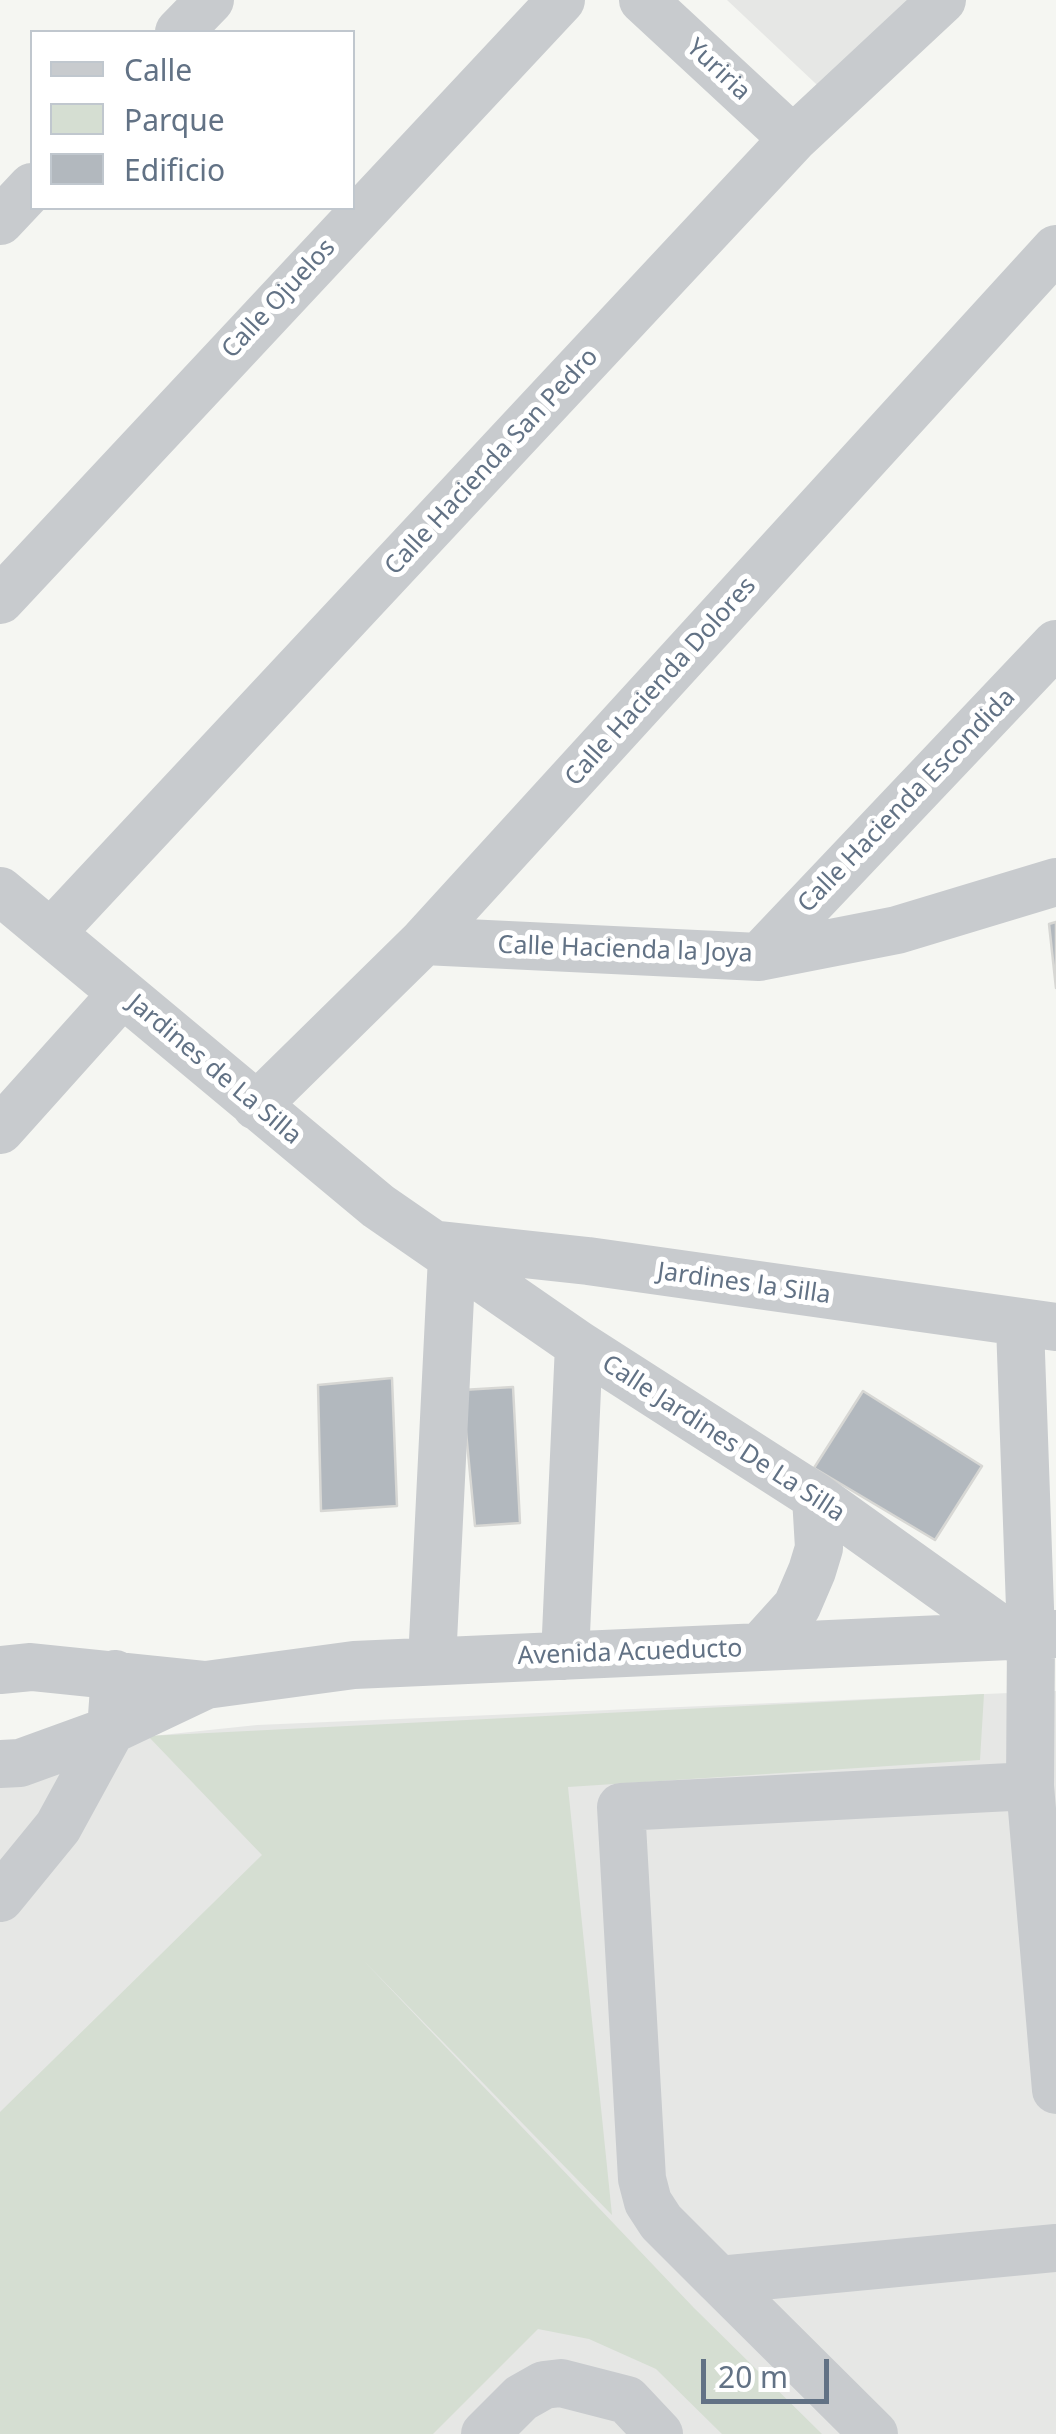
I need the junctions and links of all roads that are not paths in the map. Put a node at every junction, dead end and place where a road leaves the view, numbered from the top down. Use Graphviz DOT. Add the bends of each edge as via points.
graph roads {
  1 [pos="210,0"];
  2 [pos="561,0"];
  3 [pos="643,0"];
  4 [pos="942,0"];
  5 [pos="181,30"];
  6 [pos="793,139"];
  7 [pos="30,189"];
  8 [pos="0,222"];
  9 [pos="1056,250"];
  10 [pos="0,600"];
  11 [pos="1056,644"];
  12 [pos="1056,882"];
  13 [pos="0,891"];
  14 [pos="51,933"];
  15 [pos="424,941"];
  16 [pos="759,957"];
  17 [pos="122,994"];
  18 [pos="256,1106"];
  19 [pos="0,1130"];
  20 [pos="442,1251"];
  21 [pos="1038,1326"];
  22 [pos="579,1344"];
  23 [pos="816,1497"];
  24 [pos="1033,1636"];
  25 [pos="760,1647"];
  26 [pos="565,1656"];
  27 [pos="432,1661"];
  28 [pos="0,1670"];
  29 [pos="116,1674"];
  30 [pos="206,1685"];
  31 [pos="111,1730"];
  32 [pos="0,1764"];
  33 [pos="1030,1786"];
  34 [pos="0,1898"];
  35 [pos="1056,2090"];
  36 [pos="1056,2248"];
  37 [pos="719,2280"];
  38 [pos="485,2434"];
  39 [pos="660,2434"];
  40 [pos="874,2434"];
  1 -- 5 [label="street"];
  2 -- 10 [label="street, Calle Ojuelos"];
  3 -- 6 [label="street, Yuriria"];
  4 -- 6 [label="street, Calle Hacienda San Pedro"];
  6 -- 14 [label="street, Calle Hacienda San Pedro"];
  7 -- 8 [label="street"];
  9 -- 15 [label="street, Calle Hacienda Dolores"];
  11 -- 16 [label="street, Calle Hacienda Escondida"];
  12 -- 16 [label="street, Calle Hacienda la Joya" via="897,930"];
  13 -- 14 [label="street, Jardines de La Silla"];
  14 -- 17 [label="street, Jardines de La Silla"];
  15 -- 16 [label="street, Calle Hacienda la Joya"];
  15 -- 18 [label="street, Calle Hacienda Dolores"];
  17 -- 18 [label="street, Jardines de La Silla"];
  17 -- 19 [label="street"];
  18 -- 20 [label="street, Jardines de La Silla"];
  20 -- 21 [label="street, Jardines la Silla" via="588,1261"];
  20 -- 22 [label="street, Calle Jardines De La Silla"];
  20 -- 27 [label="street"];
  21 -- 24 [label="street"];
  22 -- 23 [label="street, Calle Jardines De La Silla"];
  22 -- 26 [label="street"];
  23 -- 24 [label="street, Calle Jardines De La Silla"];
  23 -- 25 [label="street" via="819,1548 812,1571 797,1606"];
  24 -- 25 [label="street, Avenida Acueducto"];
  24 -- 33 [label="street"];
  25 -- 26 [label="street, Avenida Acueducto"];
  26 -- 27 [label="street, Avenida Acueducto"];
  27 -- 30 [label="street, Avenida Acueducto"];
  28 -- 29 [label="street, Avenida Acueducto"];
  29 -- 30 [label="street, Avenida Acueducto"];
  29 -- 31 [label="street"];
  30 -- 31 [label="street, Avenida Acueducto"];
  31 -- 32 [label="street, Avenida Acueducto"];
  31 -- 34 [label="street" via="58,1826"];
  33 -- 35 [label="street"];
  33 -- 37 [label="street" via="622,1807 642,2179 661,2222"];
  36 -- 37 [label="street"];
  37 -- 40 [label="street"];
  38 -- 39 [label="street" via="521,2398 561,2383 627,2400"];
}
